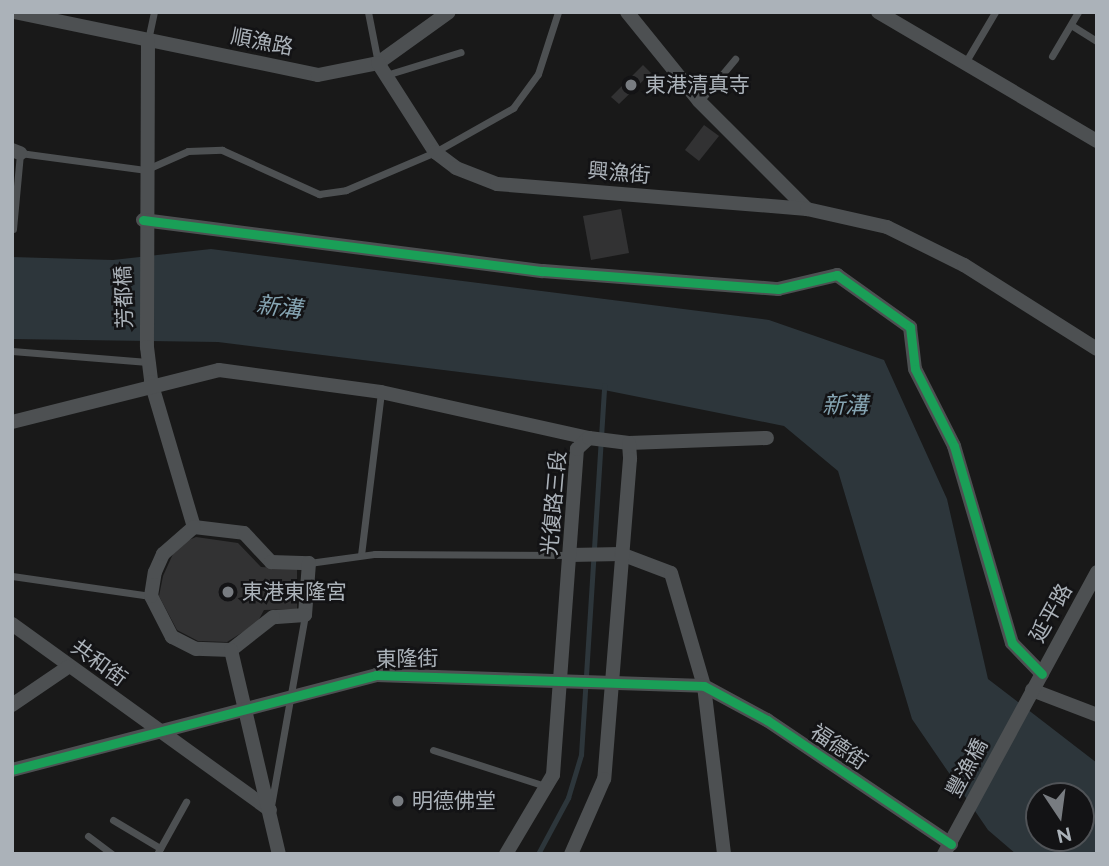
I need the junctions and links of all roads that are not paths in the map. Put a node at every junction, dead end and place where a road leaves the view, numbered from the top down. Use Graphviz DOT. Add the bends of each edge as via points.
graph roads {
  1 [pos="15,12"];
  2 [pos="154,12"];
  3 [pos="368,12"];
  4 [pos="449,12"];
  5 [pos="558,12"];
  6 [pos="627,12"];
  7 [pos="995,12"];
  8 [pos="1078,12"];
  9 [pos="880,13"];
  10 [pos="1071,25"];
  11 [pos="148,41"];
  12 [pos="1097,41"];
  13 [pos="461,52"];
  14 [pos="1052,56"];
  15 [pos="735,59"];
  16 [pos="965,64"];
  17 [pos="382,69"];
  18 [pos="699,101"];
  19 [pos="1097,141"];
  20 [pos="16,151"];
  21 [pos="435,152"];
  22 [pos="145,170"];
  23 [pos="807,209"];
  24 [pos="143,220"];
  25 [pos="13,229"];
  26 [pos="1097,349"];
  27 [pos="12,351"];
  28 [pos="149,362"];
  29 [pos="151,383"];
  30 [pos="381,393"];
  31 [pos="12,422"];
  32 [pos="589,438"];
  33 [pos="767,438"];
  34 [pos="624,442"];
  35 [pos="194,527"];
  36 [pos="361,555"];
  37 [pos="570,555"];
  38 [pos="621,555"];
  39 [pos="309,563"];
  40 [pos="1097,572"];
  41 [pos="12,576"];
  42 [pos="150,596"];
  43 [pos="305,615"];
  44 [pos="12,624"];
  45 [pos="231,650"];
  46 [pos="68,667"];
  47 [pos="1042,674"];
  48 [pos="568,681"];
  49 [pos="607,682"];
  50 [pos="704,686"];
  51 [pos="1032,691"];
  52 [pos="293,697"];
  53 [pos="12,705"];
  54 [pos="247,710"];
  55 [pos="1021,711"];
  56 [pos="1097,715"];
  57 [pos="162,735"];
  58 [pos="433,750"];
  59 [pos="12,771"];
  60 [pos="548,787"];
  61 [pos="186,802"];
  62 [pos="271,810"];
  63 [pos="113,820"];
  64 [pos="89,836"];
  65 [pos="947,849"];
  66 [pos="158,851"];
  67 [pos="112,854"];
  68 [pos="279,854"];
  69 [pos="506,854"];
  70 [pos="571,854"];
  71 [pos="724,854"];
  1 -- 11 [label="street, 順漁路"];
  2 -- 11 [label="lane"];
  3 -- 17 [label="lane"];
  4 -- 17 [label="street"];
  5 -- 21 [label="lane" via="542,64 513,108"];
  6 -- 18 [label="street"];
  7 -- 16 [label="lane"];
  8 -- 10 [label="lane"];
  9 -- 16 [label="street"];
  10 -- 12 [label="lane"];
  10 -- 14 [label="lane"];
  11 -- 17 [label="street, 順漁路" via="318,75"];
  11 -- 22 [label="street"];
  13 -- 17 [label="lane"];
  15 -- 18 [label="lane"];
  16 -- 19 [label="street"];
  17 -- 21 [label="street"];
  18 -- 23 [label="street"];
  20 -- 22 [label="lane"];
  20 -- 25 [label="lane"];
  21 -- 22 [label="lane" via="346,190 318,194 222,150 188,151"];
  21 -- 23 [label="street, 興漁街" via="497,184"];
  22 -- 24 [label="street"];
  23 -- 26 [label="street, 興漁街" via="887,227 964,265"];
  24 -- 28 [label="street, 芳都橋"];
  24 -- 47 [label="street" via="557,272 778,289 837,275 910,327 915,369 954,446 1012,643"];
  27 -- 28 [label="lane"];
  28 -- 29 [label="street, 芳都橋"];
  29 -- 30 [label="street" via="219,370"];
  29 -- 31 [label="street"];
  29 -- 35 [label="street"];
  30 -- 32 [label="street"];
  30 -- 36 [label="lane"];
  32 -- 34 [label="street, 光復路三段"];
  32 -- 37 [label="street, 光復路三段" via="577,449"];
  33 -- 34 [label="street, 光復路三段"];
  34 -- 38 [label="street"];
  35 -- 39 [label="street" via="244,533 271,562"];
  35 -- 42 [label="street" via="163,554"];
  36 -- 37 [label="lane"];
  36 -- 39 [label="lane"];
  37 -- 38 [label="street"];
  37 -- 48 [label="street, 光復路三段"];
  38 -- 49 [label="street"];
  38 -- 50 [label="street" via="671,573"];
  39 -- 43 [label="street"];
  40 -- 47 [label="street, 延平路"];
  41 -- 42 [label="lane"];
  42 -- 45 [label="street" via="172,637 196,649"];
  43 -- 45 [label="street" via="274,617"];
  43 -- 52 [label="lane"];
  44 -- 46 [label="street, 共和街"];
  45 -- 54 [label="street"];
  46 -- 53 [label="street"];
  46 -- 57 [label="street, 共和街"];
  47 -- 51 [label="street, 延平路"];
  48 -- 49 [label="street, 東隆街"];
  48 -- 52 [label="street, 東隆街" via="376,675"];
  48 -- 60 [label="street, 光復路三段"];
  49 -- 50 [label="street, 福德街"];
  49 -- 70 [label="street" via="604,779"];
  50 -- 65 [label="street, 福德街" via="767,720"];
  50 -- 71 [label="street"];
  51 -- 55 [label="street, 延平路"];
  51 -- 56 [label="street"];
  52 -- 54 [label="street, 東隆街"];
  52 -- 62 [label="lane"];
  54 -- 57 [label="street"];
  54 -- 62 [label="street"];
  55 -- 65 [label="street, 豐漁橋"];
  57 -- 59 [label="street"];
  57 -- 62 [label="street, 共和街"];
  58 -- 60 [label="lane"];
  60 -- 69 [label="street, 光復路三段"];
  61 -- 66 [label="lane"];
  62 -- 68 [label="street"];
  63 -- 66 [label="lane"];
  64 -- 67 [label="lane"];
}
